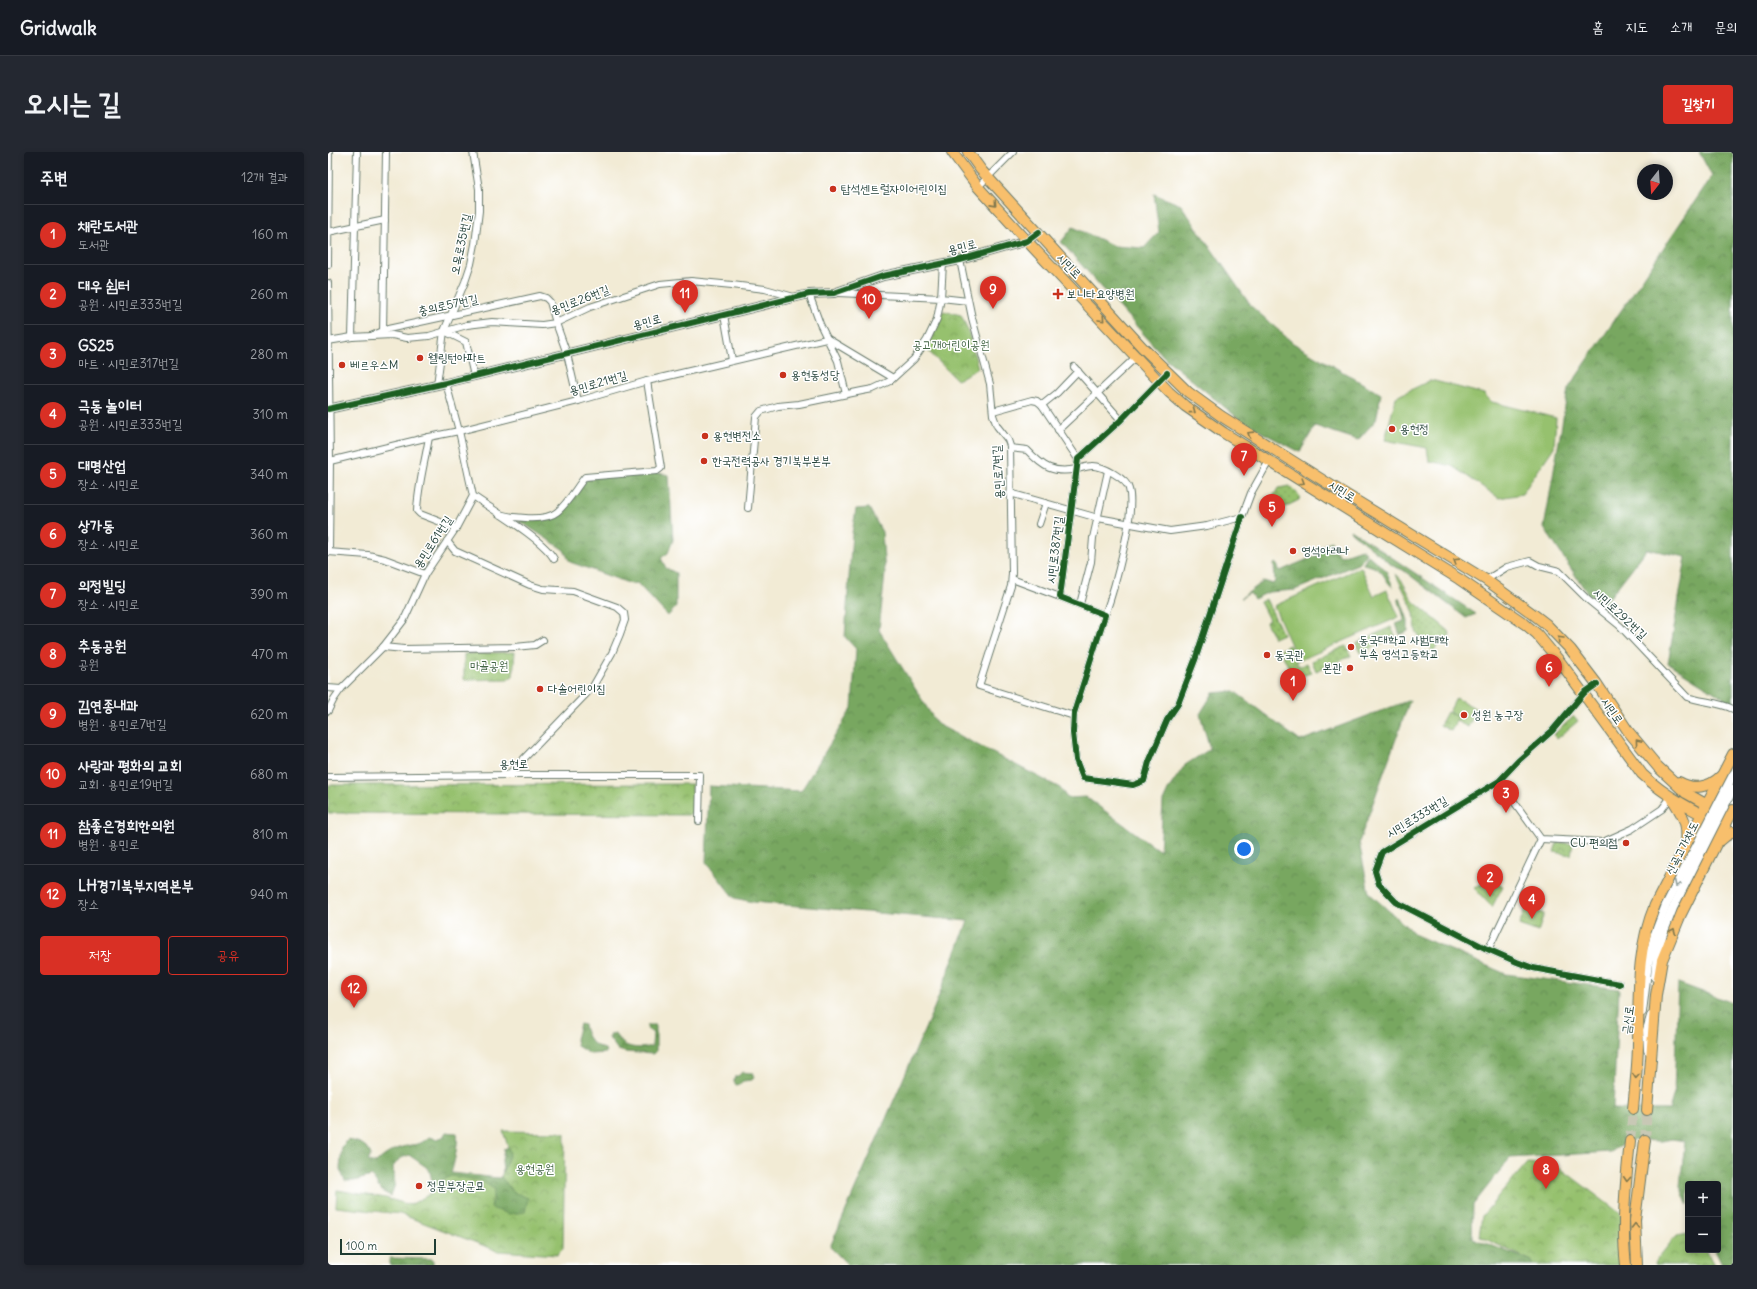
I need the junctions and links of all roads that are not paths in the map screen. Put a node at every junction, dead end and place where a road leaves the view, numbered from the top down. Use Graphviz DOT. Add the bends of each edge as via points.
graph roads {
  1 [pos="330,152"];
  2 [pos="357,152"];
  3 [pos="386,152"];
  4 [pos="473,152"];
  5 [pos="952,152"];
  6 [pos="968,152"];
  7 [pos="1013,152"];
  8 [pos="988,178"];
  9 [pos="978,187"];
  10 [pos="385,220"];
  11 [pos="354,227"];
  12 [pos="328,232"];
  13 [pos="1039,232"];
  14 [pos="1027,241"];
  15 [pos="960,260"];
  16 [pos="943,263"];
  17 [pos="328,265"];
  18 [pos="328,283"];
  19 [pos="834,293"];
  20 [pos="809,294"];
  21 [pos="796,297"];
  22 [pos="941,298"];
  23 [pos="968,301"];
  24 [pos="724,315"];
  25 [pos="450,316"];
  26 [pos="556,323"];
  27 [pos="444,331"];
  28 [pos="383,333"];
  29 [pos="352,337"];
  30 [pos="826,339"];
  31 [pos="328,341"];
  32 [pos="567,354"];
  33 [pos="1136,357"];
  34 [pos="732,360"];
  35 [pos="1167,373"];
  36 [pos="474,376"];
  37 [pos="893,378"];
  38 [pos="647,380"];
  39 [pos="1159,382"];
  40 [pos="446,383"];
  41 [pos="437,385"];
  42 [pos="1097,393"];
  43 [pos="846,394"];
  44 [pos="578,401"];
  45 [pos="1042,404"];
  46 [pos="329,409"];
  47 [pos="993,411"];
  48 [pos="1121,420"];
  49 [pos="1058,430"];
  50 [pos="459,431"];
  51 [pos="429,437"];
  52 [pos="1010,448"];
  53 [pos="1078,459"];
  54 [pos="330,461"];
  55 [pos="1269,462"];
  56 [pos="1077,469"];
  57 [pos="1108,471"];
  58 [pos="1010,493"];
  59 [pos="473,496"];
  60 [pos="1046,503"];
  61 [pos="748,508"];
  62 [pos="1071,510"];
  63 [pos="499,514"];
  64 [pos="1242,517"];
  65 [pos="1098,518"];
  66 [pos="1039,524"];
  67 [pos="1128,524"];
  68 [pos="456,528"];
  69 [pos="446,541"];
  70 [pos="328,552"];
  71 [pos="554,559"];
  72 [pos="425,574"];
  73 [pos="1012,579"];
  74 [pos="1486,580"];
  75 [pos="1060,596"];
  76 [pos="1080,604"];
  77 [pos="1105,615"];
  78 [pos="543,640"];
  79 [pos="383,647"];
  80 [pos="1596,684"];
  81 [pos="328,688"];
  82 [pos="341,689"];
  83 [pos="1584,693"];
  84 [pos="1733,709"];
  85 [pos="328,712"];
  86 [pos="1074,716"];
  87 [pos="1733,754"];
  88 [pos="1663,772"];
  89 [pos="1729,772"];
  90 [pos="508,775"];
  91 [pos="328,777"];
  92 [pos="1499,781"];
  93 [pos="1733,789"];
  94 [pos="1671,797"];
  95 [pos="1707,805"];
  96 [pos="1702,815"];
  97 [pos="699,821"];
  98 [pos="1731,822"];
  99 [pos="1541,839"];
  100 [pos="1685,849"];
  101 [pos="1658,935"];
  102 [pos="1488,950"];
  103 [pos="1620,984"];
  104 [pos="1638,1043"];
  105 [pos="1649,1080"];
  106 [pos="1633,1109"];
  107 [pos="1647,1110"];
  108 [pos="1646,1140"];
  109 [pos="1630,1141"];
  110 [pos="1626,1265"];
  111 [pos="1637,1265"];
  1 -- 12 [label="street"];
  2 -- 11 [label="street"];
  3 -- 10 [label="street"];
  4 -- 25 [label="street, 오목로35번길" via="479,189 475,244 465,282"];
  5 -- 9 [label="main road, 시민로"];
  6 -- 8 [label="main road, 시민로"];
  7 -- 8 [label="street"];
  8 -- 9 [label="street"];
  8 -- 13 [label="main road, 시민로"];
  9 -- 14 [label="main road, 시민로, one-way"];
  10 -- 11 [label="street"];
  10 -- 28 [label="street"];
  11 -- 12 [label="street"];
  11 -- 29 [label="street"];
  12 -- 17 [label="street"];
  13 -- 14 [label="street, 용민로"];
  13 -- 35 [label="main road, 시민로"];
  14 -- 15 [label="street, 용민로"];
  14 -- 33 [label="main road, 시민로, one-way"];
  15 -- 16 [label="street, 용민로"];
  15 -- 23 [label="street, 용민로7번길"];
  16 -- 19 [label="street, 용민로" via="883,276"];
  16 -- 22 [label="street"];
  18 -- 31 [label="street"];
  19 -- 20 [label="street, 용민로"];
  19 -- 22 [label="street"];
  20 -- 21 [label="street, 용민로"];
  20 -- 30 [label="street"];
  21 -- 24 [label="street, 용민로"];
  21 -- 26 [label="street, 용민로26번길" via="765,289 691,281 660,284 590,307"];
  22 -- 23 [label="street"];
  22 -- 37 [label="street" via="937,319 927,340 914,359"];
  23 -- 47 [label="street, 용민로7번길" via="987,370"];
  24 -- 32 [label="street, 용민로"];
  24 -- 34 [label="street"];
  25 -- 26 [label="street, 충의로57번길" via="540,296 550,302"];
  25 -- 27 [label="street, 오목로35번길"];
  25 -- 28 [label="street, 충의로57번길"];
  26 -- 27 [label="street, 용민로26번길" via="542,325 492,322"];
  26 -- 32 [label="street, 충의로57번길"];
  27 -- 28 [label="street, 용민로26번길" via="429,336 407,338"];
  27 -- 36 [label="street" via="466,342"];
  27 -- 41 [label="street, 오목로35번길"];
  28 -- 29 [label="street, 충의로57번길"];
  29 -- 31 [label="street, 충의로57번길"];
  30 -- 34 [label="street, 용민로21번길"];
  30 -- 37 [label="street"];
  30 -- 43 [label="street" via="838,361"];
  31 -- 46 [label="street"];
  32 -- 36 [label="street, 용민로"];
  32 -- 44 [label="street, 충의로57번길"];
  33 -- 39 [label="main road, 시민로"];
  33 -- 42 [label="street"];
  34 -- 38 [label="street, 용민로21번길" via="694,371"];
  35 -- 39 [label="street"];
  74 -- 35 [label="main road, 시민로, one-way" via="1221,416"];
  36 -- 40 [label="street, 용민로"];
  37 -- 43 [label="street" via="873,389"];
  38 -- 44 [label="street, 용민로21번길"];
  38 -- 63 [label="street" via="661,468 657,471 585,477 558,511 550,516 519,518"];
  39 -- 48 [label="street"];
  39 -- 55 [label="main road, 시민로, one-way" via="1205,420"];
  40 -- 41 [label="street, 용민로"];
  40 -- 50 [label="street"];
  41 -- 46 [label="street, 용민로"];
  42 -- 45 [label="street" via="1076,369 1057,393"];
  42 -- 48 [label="street"];
  42 -- 49 [label="street"];
  43 -- 61 [label="street" via="761,411 756,417"];
  44 -- 50 [label="street, 용민로21번길"];
  45 -- 47 [label="street" via="1032,400"];
  45 -- 49 [label="street"];
  46 -- 54 [label="street"];
  47 -- 52 [label="street, 용민로7번길" via="997,426 1008,440"];
  48 -- 53 [label="street"];
  49 -- 53 [label="street"];
  50 -- 51 [label="street, 용민로21번길"];
  50 -- 59 [label="street"];
  51 -- 54 [label="street, 용민로21번길"];
  51 -- 68 [label="street" via="418,489 417,511"];
  52 -- 56 [label="street" via="1027,450 1041,464 1054,470"];
  52 -- 58 [label="street, 용민로7번길"];
  53 -- 56 [label="street, 시민로387번길"];
  54 -- 70 [label="street"];
  55 -- 64 [label="street" via="1251,493"];
  55 -- 83 [label="main road, 시민로, one-way" via="1512,614 1537,634"];
  56 -- 57 [label="street" via="1092,466"];
  56 -- 62 [label="street, 시민로387번길"];
  57 -- 65 [label="street"];
  57 -- 67 [label="street" via="1129,487 1131,499"];
  58 -- 60 [label="street"];
  58 -- 73 [label="street, 용민로7번길"];
  59 -- 63 [label="street"];
  59 -- 68 [label="street, 용민로61번길"];
  60 -- 62 [label="street"];
  60 -- 66 [label="street"];
  62 -- 65 [label="street"];
  62 -- 75 [label="street, 시민로387번길"];
  63 -- 71 [label="street" via="550,552"];
  64 -- 67 [label="street" via="1174,531"];
  64 -- 86 [label="street" via="1195,660 1178,704 1167,720 1158,741 1144,781 1134,785 1083,778 1076,760"];
  65 -- 67 [label="street"];
  65 -- 76 [label="street" via="1091,548 1091,562"];
  67 -- 77 [label="street" via="1114,588"];
  68 -- 69 [label="street, 용민로61번길"];
  69 -- 72 [label="street, 용민로61번길"];
  69 -- 90 [label="street" via="455,551 530,585 543,589 573,590 618,607 624,613 625,620 612,653 592,688"];
  70 -- 72 [label="street" via="368,555"];
  72 -- 79 [label="street, 용민로61번길" via="404,620"];
  73 -- 75 [label="street"];
  73 -- 86 [label="street, 용민로7번길" via="979,686"];
  80 -- 74 [label="main road, 시민로, one-way" via="1571,650 1546,624"];
  74 -- 84 [label="street, 시민로292번길" via="1507,568 1530,561 1559,572 1620,626 1687,697"];
  75 -- 76 [label="street, 시민로387번길"];
  76 -- 77 [label="street, 시민로387번길"];
  77 -- 86 [label="street"];
  78 -- 79 [label="street" via="535,645 515,646 404,649"];
  79 -- 82 [label="street, 용민로61번길"];
  80 -- 83 [label="street, 시민로333번길"];
  88 -- 80 [label="main road, 시민로, one-way" via="1628,731"];
  81 -- 82 [label="street"];
  82 -- 85 [label="street, 용민로61번길"];
  83 -- 92 [label="street, 시민로333번길" via="1552,731"];
  83 -- 94 [label="main road, 시민로" via="1637,768"];
  87 -- 89 [label="main road"];
  88 -- 89 [label="main road" via="1692,788 1714,782"];
  88 -- 95 [label="main road, 시민로" via="1686,793"];
  89 -- 95 [label="main road"];
  89 -- 101 [label="street, 신곡고가차도, one-way, bridge" via="1666,905"];
  90 -- 91 [label="street, 용현로"];
  90 -- 97 [label="street, 용현로" via="700,775"];
  92 -- 99 [label="street"];
  92 -- 102 [label="street, 시민로333번길" via="1382,852 1375,871 1379,884 1396,902"];
  93 -- 101 [label="street, 신곡고가차도, bridge"];
  94 -- 96 [label="main road, 시민로"];
  94 -- 99 [label="street" via="1662,809 1632,829 1603,842"];
  94 -- 100 [label="main road" via="1685,821"];
  95 -- 96 [label="main road"];
  95 -- 98 [label="main road, 시민로"];
  96 -- 98 [label="main road, 시민로"];
  96 -- 100 [label="main road"];
  105 -- 98 [label="main road, one-way" via="1656,995 1662,960 1674,928 1705,865 1726,836"];
  99 -- 102 [label="street"];
  100 -- 104 [label="main road" via="1655,906 1644,936 1638,984"];
  101 -- 104 [label="street, 금신로" via="1648,963"];
  101 -- 105 [label="street, 금신로" via="1654,1004 1647,1030"];
  102 -- 103 [label="street, 시민로333번길" via="1533,968"];
  104 -- 106 [label="main road, 금신로, one-way"];
  105 -- 107 [label="main road, 금신로"];
  111 -- 108 [label="main road, one-way" via="1635,1220"];
  109 -- 110 [label="main road, one-way" via="1625,1203"];
}
